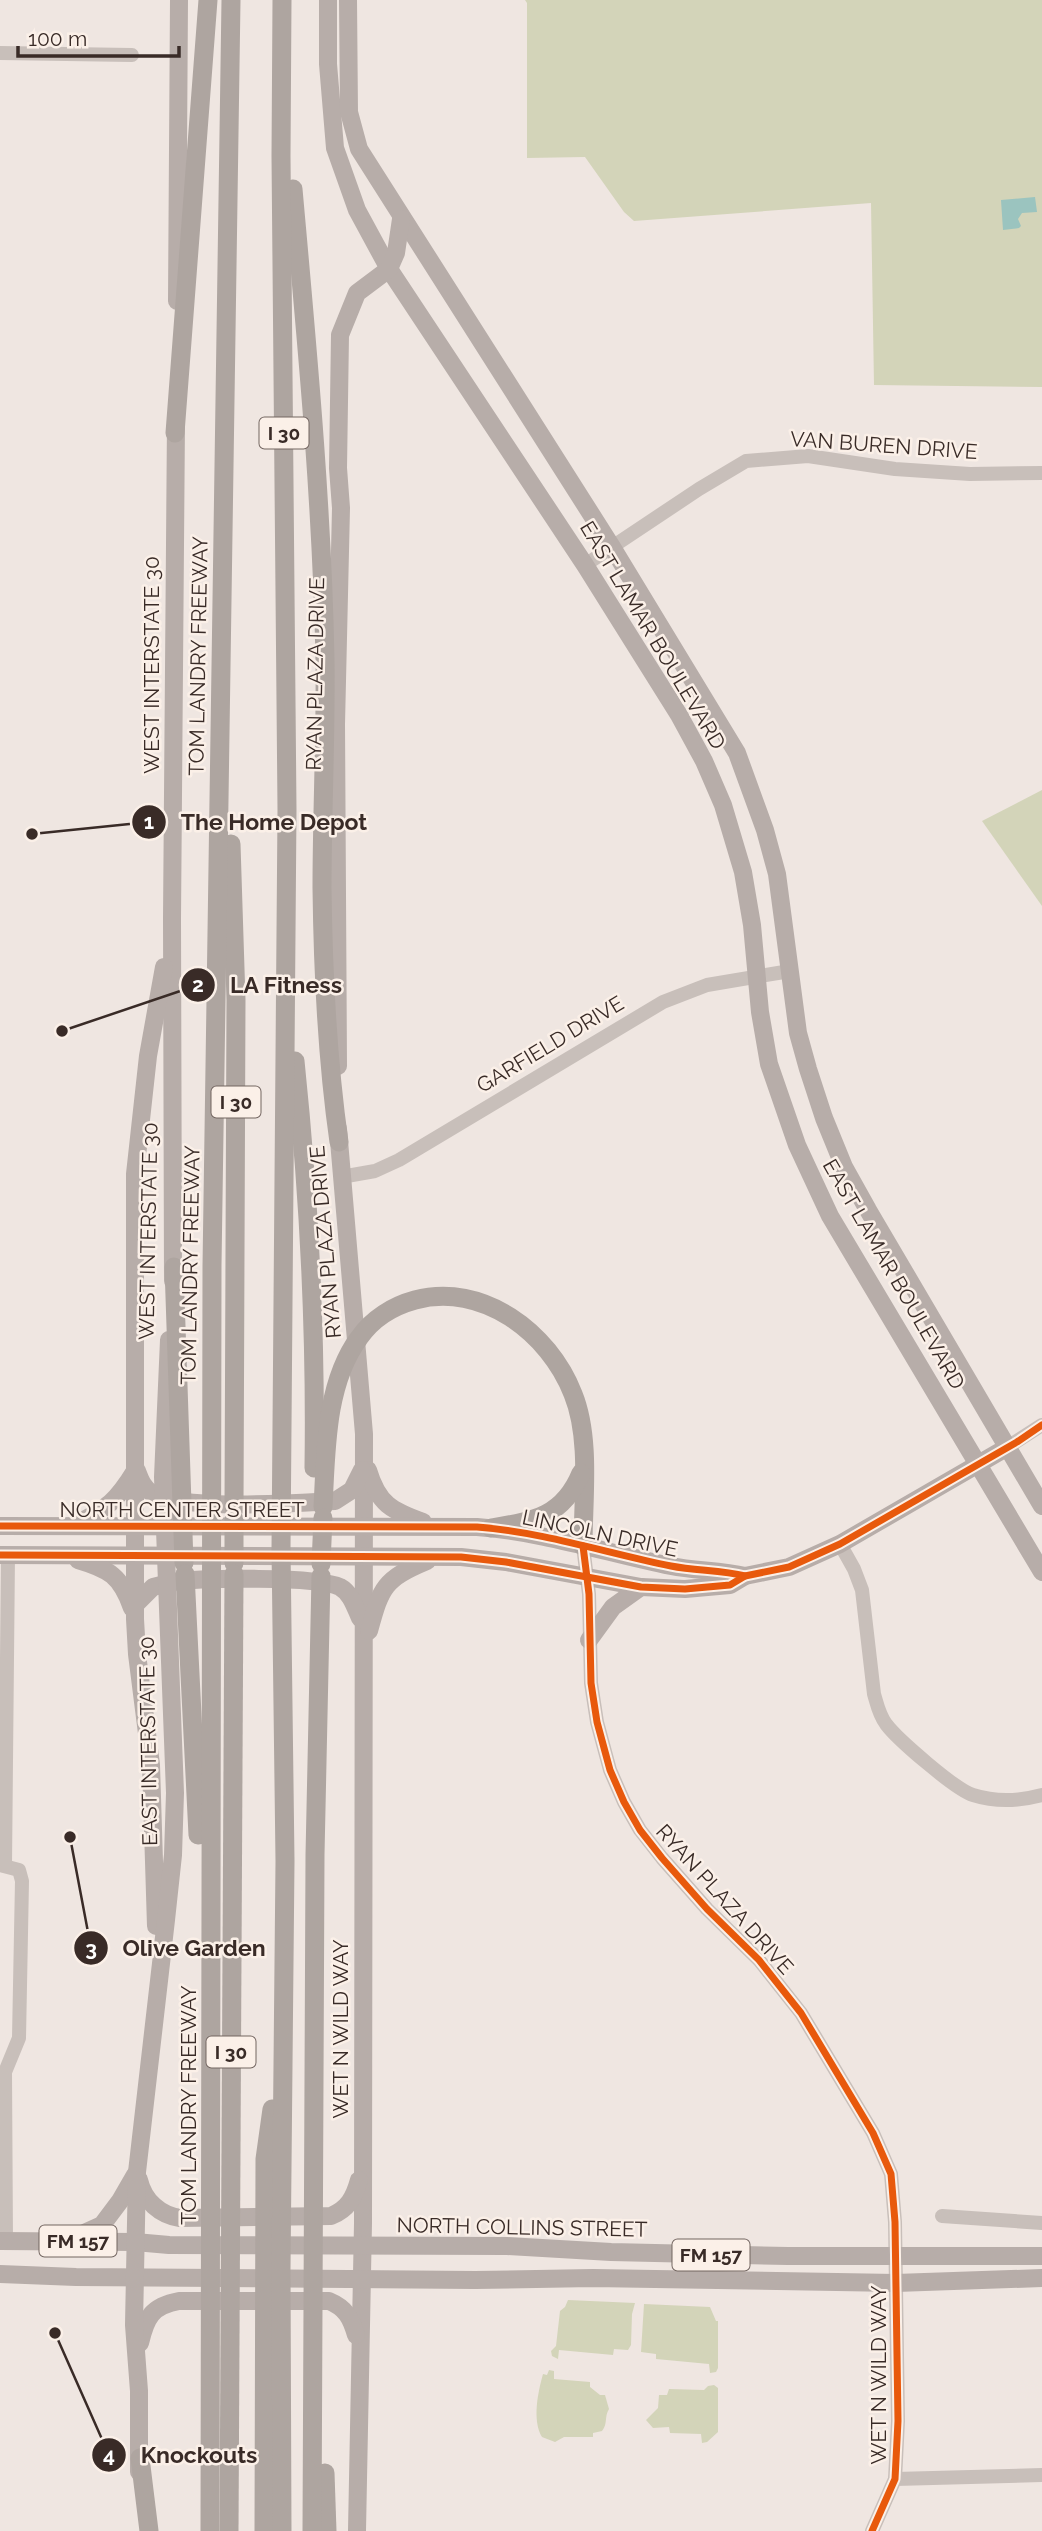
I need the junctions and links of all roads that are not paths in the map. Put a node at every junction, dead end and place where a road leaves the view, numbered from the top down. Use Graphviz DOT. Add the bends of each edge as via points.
graph roads {
  1 [pos="178,0"];
  2 [pos="208,0"];
  3 [pos="231,0"];
  4 [pos="282,0"];
  5 [pos="328,0"];
  6 [pos="348,0"];
  7 [pos="0,53"];
  8 [pos="132,55"];
  9 [pos="282,57"];
  10 [pos="401,219"];
  11 [pos="389,269"];
  12 [pos="176,433"];
  13 [pos="1042,474"];
  14 [pos="612,547"];
  15 [pos="585,565"];
  16 [pos="220,697"];
  17 [pos="172,919"];
  18 [pos="286,965"];
  19 [pos="790,971"];
  20 [pos="756,976"];
  21 [pos="339,1142"];
  22 [pos="341,1177"];
  23 [pos="174,1267"];
  24 [pos="1042,1425"];
  25 [pos="1006,1448"];
  26 [pos="364,1461"];
  27 [pos="978,1465"];
  28 [pos="136,1468"];
  29 [pos="583,1469"];
  30 [pos="1042,1506"];
  31 [pos="324,1513"];
  32 [pos="0,1526"];
  33 [pos="72,1526"];
  34 [pos="363,1527"];
  35 [pos="436,1527"];
  36 [pos="491,1528"];
  37 [pos="151,1531"];
  38 [pos="840,1544"];
  39 [pos="583,1546"];
  40 [pos="61,1554"];
  41 [pos="4,1555"];
  42 [pos="144,1555"];
  43 [pos="438,1556"];
  44 [pos="363,1557"];
  45 [pos="323,1570"];
  46 [pos="1042,1572"];
  47 [pos="745,1576"];
  48 [pos="587,1578"];
  49 [pos="641,1587"];
  50 [pos="135,1612"];
  51 [pos="363,1624"];
  52 [pos="589,1640"];
  53 [pos="363,1655"];
  54 [pos="1042,1795"];
  55 [pos="2,1865"];
  56 [pos="157,1996"];
  57 [pos="283,2066"];
  58 [pos="211,2089"];
  59 [pos="363,2160"];
  60 [pos="137,2172"];
  61 [pos="942,2216"];
  62 [pos="1042,2223"];
  63 [pos="3,2241"];
  64 [pos="67,2241"];
  65 [pos="135,2242"];
  66 [pos="362,2246"];
  67 [pos="895,2256"];
  68 [pos="1042,2256"];
  69 [pos="314,2264"];
  70 [pos="0,2274"];
  71 [pos="135,2276"];
  72 [pos="362,2278"];
  73 [pos="1042,2278"];
  74 [pos="896,2283"];
  75 [pos="136,2356"];
  76 [pos="360,2358"];
  77 [pos="210,2375"];
  78 [pos="139,2458"];
  79 [pos="1042,2475"];
  80 [pos="895,2479"];
  81 [pos="139,2531"];
  82 [pos="149,2531"];
  83 [pos="200,2531"];
  84 [pos="209,2531"];
  85 [pos="229,2531"];
  86 [pos="264,2531"];
  87 [pos="282,2531"];
  88 [pos="312,2531"];
  89 [pos="327,2531"];
  90 [pos="357,2531"];
  91 [pos="872,2531"];
  1 -- 12 [label="main road, WEST INTERSTATE 30"];
  2 -- 12 [label="highway"];
  3 -- 16 [label="highway, TOM LANDRY FREEWAY / I 30"];
  4 -- 9 [label="highway, I 30"];
  5 -- 11 [label="main road, EAST LAMAR BOULEVARD" via="335,148 357,210"];
  6 -- 10 [label="main road, EAST LAMAR BOULEVARD" via="349,111 359,149"];
  7 -- 8 [label="street"];
  9 -- 18 [label="highway, I 30"];
  9 -- 21 [label="highway" via="323,576 322,890 328,1064"];
  10 -- 11 [label="main road"];
  10 -- 14 [label="main road, EAST LAMAR BOULEVARD"];
  11 -- 15 [label="main road, EAST LAMAR BOULEVARD"];
  11 -- 21 [label="main road, RYAN PLAZA DRIVE" via="357,293 340,335 336,724"];
  12 -- 17 [label="main road, WEST INTERSTATE 30"];
  13 -- 14 [label="street, VAN BUREN DRIVE" via="895,469 808,456 746,461"];
  14 -- 15 [label="street, VAN BUREN DRIVE"];
  14 -- 19 [label="main road, EAST LAMAR BOULEVARD" via="737,753 777,874"];
  15 -- 20 [label="main road, EAST LAMAR BOULEVARD" via="680,715 723,805 748,895"];
  16 -- 58 [label="highway, TOM LANDRY FREEWAY / I 30" via="212,1266"];
  16 -- 85 [label="highway, I 30" via="231,758 236,1000"];
  17 -- 23 [label="main road, WEST INTERSTATE 30"];
  17 -- 28 [label="main road" via="148,1056 135,1174"];
  18 -- 31 [label="highway" via="303,1142"];
  18 -- 57 [label="highway, I 30"];
  19 -- 20 [label="street, GARFIELD DRIVE"];
  19 -- 25 [label="main road, EAST LAMAR BOULEVARD" via="805,1061 845,1167"];
  20 -- 22 [label="street, GARFIELD DRIVE" via="707,985 670,999 399,1160 375,1171"];
  20 -- 27 [label="main road, EAST LAMAR BOULEVARD" via="769,1064 810,1176"];
  21 -- 22 [label="main road, RYAN PLAZA DRIVE"];
  22 -- 26 [label="main road, RYAN PLAZA DRIVE"];
  23 -- 37 [label="main road, WEST INTERSTATE 30" via="164,1465"];
  23 -- 58 [label="highway"];
  24 -- 25 [label="street, LINCOLN DRIVE"];
  25 -- 27 [label="main road, LINCOLN DRIVE"];
  25 -- 30 [label="main road, EAST LAMAR BOULEVARD"];
  26 -- 31 [label="main road" via="352,1490"];
  26 -- 34 [label="main road, RYAN PLAZA DRIVE"];
  26 -- 35 [label="main road" via="388,1507"];
  27 -- 38 [label="main road, LINCOLN DRIVE"];
  27 -- 46 [label="main road, EAST LAMAR BOULEVARD"];
  28 -- 31 [label="main road" via="153,1493 187,1503"];
  28 -- 33 [label="main road" via="109,1507"];
  28 -- 37 [label="main road"];
  29 -- 31 [label="highway" via="581,1421 574,1395 545,1346 496,1308 475,1300 427,1297 402,1303 378,1317 360,1336 342,1369 326,1456"];
  29 -- 36 [label="highway" via="564,1502 544,1516"];
  29 -- 39 [label="highway"];
  31 -- 34 [label="main road, NORTH CENTER STREET"];
  31 -- 37 [label="main road, NORTH CENTER STREET"];
  31 -- 45 [label="highway"];
  32 -- 33 [label="main road, NORTH CENTER STREET"];
  33 -- 37 [label="main road, NORTH CENTER STREET"];
  34 -- 35 [label="main road, LINCOLN DRIVE"];
  34 -- 44 [label="main road, WET N WILD WAY"];
  35 -- 36 [label="main road, LINCOLN DRIVE"];
  36 -- 39 [label="main road, LINCOLN DRIVE"];
  37 -- 42 [label="main road"];
  37 -- 56 [label="main road, EAST INTERSTATE 30" via="175,1793"];
  38 -- 47 [label="main road, LINCOLN DRIVE" via="789,1567"];
  38 -- 54 [label="street" via="862,1590 874,1694 886,1724 938,1772 971,1795 1000,1800"];
  39 -- 47 [label="main road, LINCOLN DRIVE" via="681,1568"];
  39 -- 48 [label="street, RYAN PLAZA DRIVE"];
  40 -- 41 [label="main road"];
  40 -- 42 [label="main road"];
  40 -- 50 [label="main road" via="115,1576"];
  41 -- 55 [label="street"];
  42 -- 45 [label="main road"];
  42 -- 50 [label="main road"];
  43 -- 44 [label="main road, LINCOLN DRIVE"];
  43 -- 48 [label="main road, LINCOLN DRIVE" via="494,1560"];
  43 -- 53 [label="main road" via="407,1569 386,1585 376,1603"];
  44 -- 45 [label="main road"];
  44 -- 51 [label="main road, WET N WILD WAY"];
  45 -- 50 [label="main road" via="308,1580 191,1580 153,1587"];
  45 -- 51 [label="main road" via="348,1594"];
  45 -- 69 [label="highway" via="317,1687"];
  47 -- 49 [label="main road, LINCOLN DRIVE" via="730,1585 712,1587"];
  48 -- 49 [label="main road, LINCOLN DRIVE"];
  48 -- 52 [label="street, RYAN PLAZA DRIVE"];
  49 -- 52 [label="main road" via="613,1607"];
  50 -- 56 [label="main road" via="151,1765"];
  51 -- 53 [label="main road, WET N WILD WAY"];
  52 -- 67 [label="street, RYAN PLAZA DRIVE" via="597,1723 624,1802 662,1858 759,1960 801,2013 866,2121 891,2174"];
  53 -- 59 [label="main road, WET N WILD WAY"];
  55 -- 63 [label="street" via="19,1870 22,1881 19,2038 5,2072"];
  56 -- 60 [label="main road, EAST INTERSTATE 30"];
  57 -- 86 [label="highway" via="265,2159"];
  57 -- 87 [label="highway, I 30"];
  58 -- 77 [label="highway, TOM LANDRY FREEWAY / I 30"];
  59 -- 60 [label="main road" via="353,2199 331,2216 166,2216 141,2187"];
  59 -- 66 [label="main road, WET N WILD WAY"];
  60 -- 64 [label="main road" via="102,2225"];
  60 -- 65 [label="main road, EAST INTERSTATE 30"];
  61 -- 62 [label="street"];
  63 -- 64 [label="main road, NORTH COLLINS STREET / FM 157"];
  64 -- 65 [label="main road, NORTH COLLINS STREET / FM 157"];
  65 -- 66 [label="main road, NORTH COLLINS STREET / FM 157"];
  65 -- 71 [label="main road, EAST INTERSTATE 30"];
  66 -- 67 [label="main road, NORTH COLLINS STREET / FM 157"];
  66 -- 72 [label="main road, WET N WILD WAY"];
  67 -- 68 [label="main road, NORTH COLLINS STREET / FM 157"];
  67 -- 74 [label="street, WET N WILD WAY"];
  69 -- 88 [label="highway"];
  69 -- 89 [label="highway"];
  70 -- 71 [label="main road, FM 157"];
  71 -- 72 [label="main road, FM 157"];
  71 -- 75 [label="main road, EAST INTERSTATE 30"];
  72 -- 74 [label="main road, FM 157"];
  72 -- 76 [label="main road, WET N WILD WAY"];
  73 -- 74 [label="main road, FM 157"];
  74 -- 80 [label="street, WET N WILD WAY"];
  75 -- 76 [label="main road" via="145,2324 155,2309 165,2304 330,2301 349,2315"];
  75 -- 78 [label="main road, EAST INTERSTATE 30"];
  76 -- 90 [label="main road, WET N WILD WAY"];
  77 -- 83 [label="highway"];
  77 -- 84 [label="highway, TOM LANDRY FREEWAY / I 30"];
  78 -- 81 [label="main road, EAST INTERSTATE 30"];
  78 -- 82 [label="highway"];
  79 -- 80 [label="street"];
  80 -- 91 [label="street, WET N WILD WAY"];
}
